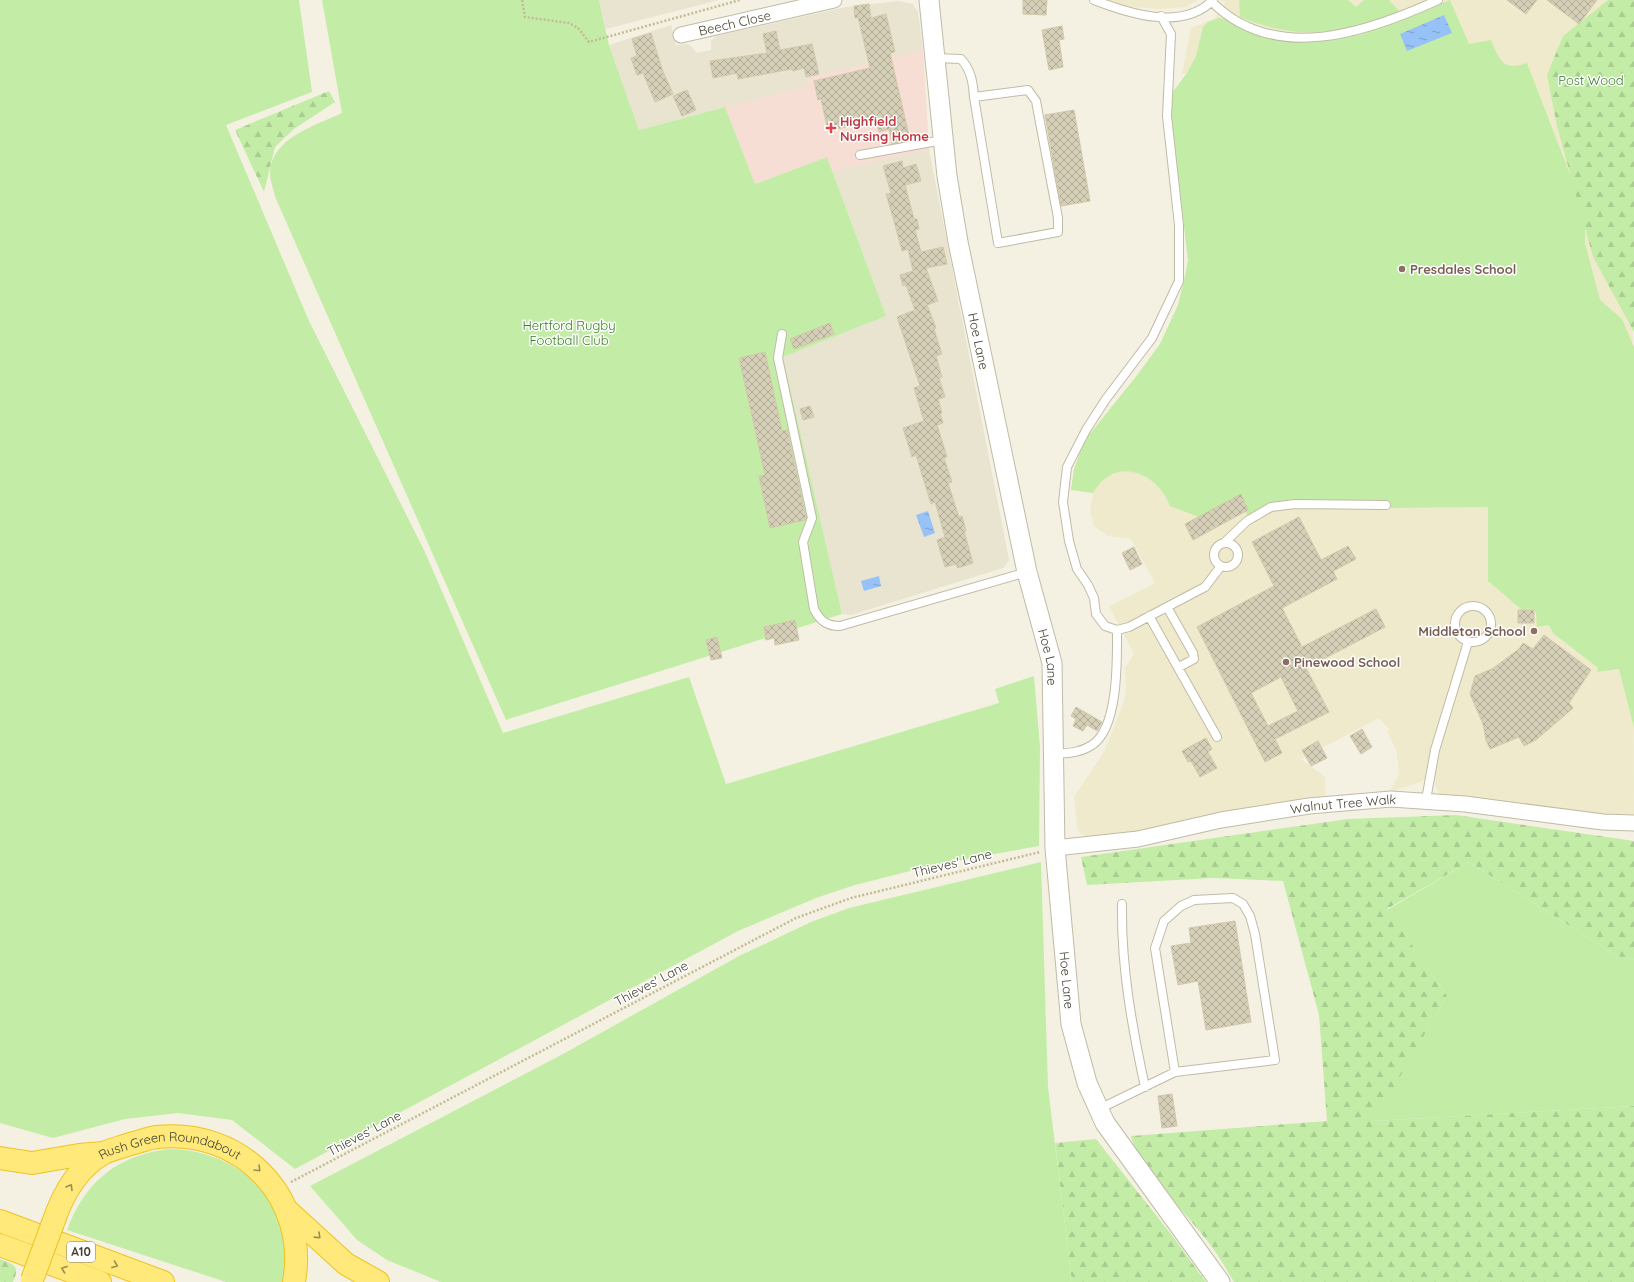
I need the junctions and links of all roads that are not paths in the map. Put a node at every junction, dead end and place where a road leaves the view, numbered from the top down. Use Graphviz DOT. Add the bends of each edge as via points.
graph roads {
  1 [pos="834,0"];
  2 [pos="928,0"];
  3 [pos="1094,0"];
  4 [pos="1438,0"];
  5 [pos="1212,1"];
  6 [pos="1161,16"];
  7 [pos="681,35"];
  8 [pos="934,58"];
  9 [pos="974,97"];
  10 [pos="944,140"];
  11 [pos="860,155"];
  12 [pos="782,334"];
  13 [pos="1386,505"];
  14 [pos="1225,542"];
  15 [pos="1221,566"];
  16 [pos="1027,572"];
  17 [pos="1167,607"];
  18 [pos="1149,616"];
  19 [pos="1117,630"];
  20 [pos="1468,642"];
  21 [pos="1179,667"];
  22 [pos="1217,737"];
  23 [pos="1054,754"];
  24 [pos="1426,800"];
  25 [pos="1634,823"];
  26 [pos="1055,848"];
  27 [pos="1122,904"];
  28 [pos="1175,1072"];
  29 [pos="1145,1087"];
  30 [pos="1098,1109"];
  31 [pos="104,1153"];
  32 [pos="0,1158"];
  33 [pos="288,1210"];
  34 [pos="0,1221"];
  35 [pos="0,1245"];
  36 [pos="31,1281"];
  37 [pos="100,1282"];
  38 [pos="162,1282"];
  39 [pos="294,1282"];
  40 [pos="378,1282"];
  41 [pos="1220,1282"];
  1 -- 7 [label="street, Beech Close"];
  2 -- 8 [label="street, Hoe Lane"];
  3 -- 6 [label="lane" via="1130,12"];
  4 -- 5 [label="lane" via="1406,15 1363,30 1327,37 1293,38 1258,31 1234,21"];
  5 -- 6 [label="lane" via="1184,17"];
  6 -- 19 [label="lane" via="1171,34 1167,116 1179,226 1179,281 1152,338 1086,430 1067,467 1064,502 1069,541 1077,569 1094,598 1096,614 1105,626"];
  8 -- 9 [label="lane" via="960,59 968,68"];
  8 -- 10 [label="street, Hoe Lane"];
  9 -- 9 [label="lane" via="998,243 1058,232 1058,218 1036,101 1028,90"];
  10 -- 11 [label="lane"];
  10 -- 16 [label="street, Hoe Lane" via="958,242"];
  12 -- 16 [label="lane" via="778,358 812,518 802,542 817,616 832,626 840,626"];
  13 -- 14 [label="lane" via="1295,504 1271,507 1247,520"];
  14 -- 15 [label="lane" via="1214,552 1215,560"];
  14 -- 15 [label="lane" via="1233,545 1238,555 1232,565"];
  15 -- 17 [label="lane" via="1205,587"];
  16 -- 23 [label="street, Hoe Lane" via="1052,663"];
  17 -- 18 [label="lane"];
  17 -- 21 [label="lane" via="1193,653 1194,659"];
  18 -- 19 [label="lane" via="1129,627"];
  18 -- 21 [label="lane"];
  19 -- 23 [label="lane" via="1116,686 1105,729 1094,745 1076,753"];
  20 -- 20 [label="lane" via="1458,635 1456,617 1465,608 1477,607 1487,614 1490,620 1489,632 1480,641"];
  20 -- 24 [label="lane" via="1435,750"];
  21 -- 22 [label="lane"];
  23 -- 26 [label="street, Hoe Lane"];
  24 -- 25 [label="street, Walnut Tree Walk" via="1603,822"];
  24 -- 26 [label="street, Walnut Tree Walk" via="1358,801 1310,806 1221,820 1138,839"];
  26 -- 30 [label="street, Hoe Lane" via="1071,1024 1087,1083"];
  27 -- 29 [label="lane" via="1121,940 1124,967"];
  28 -- 28 [label="lane" via="1155,948 1158,934 1164,921 1181,906 1194,900 1233,898 1243,904 1250,916 1255,934 1275,1060"];
  28 -- 29 [label="lane"];
  29 -- 30 [label="lane"];
  30 -- 41 [label="street, Hoe Lane" via="1123,1150"];
  31 -- 32 [label="highway" via="32,1163"];
  31 -- 33 [label="highway, Rush Green Roundabout, one-way" via="155,1137 177,1136 215,1143 252,1164 276,1190"];
  36 -- 31 [label="highway, Rush Green Roundabout, one-way, bridge" via="57,1210 74,1179"];
  33 -- 39 [label="highway, Rush Green Roundabout" via="296,1252"];
  33 -- 40 [label="highway, one-way" via="346,1264"];
  34 -- 38 [label="highway, A10, one-way"];
  37 -- 35 [label="highway, A10, one-way"];
}
